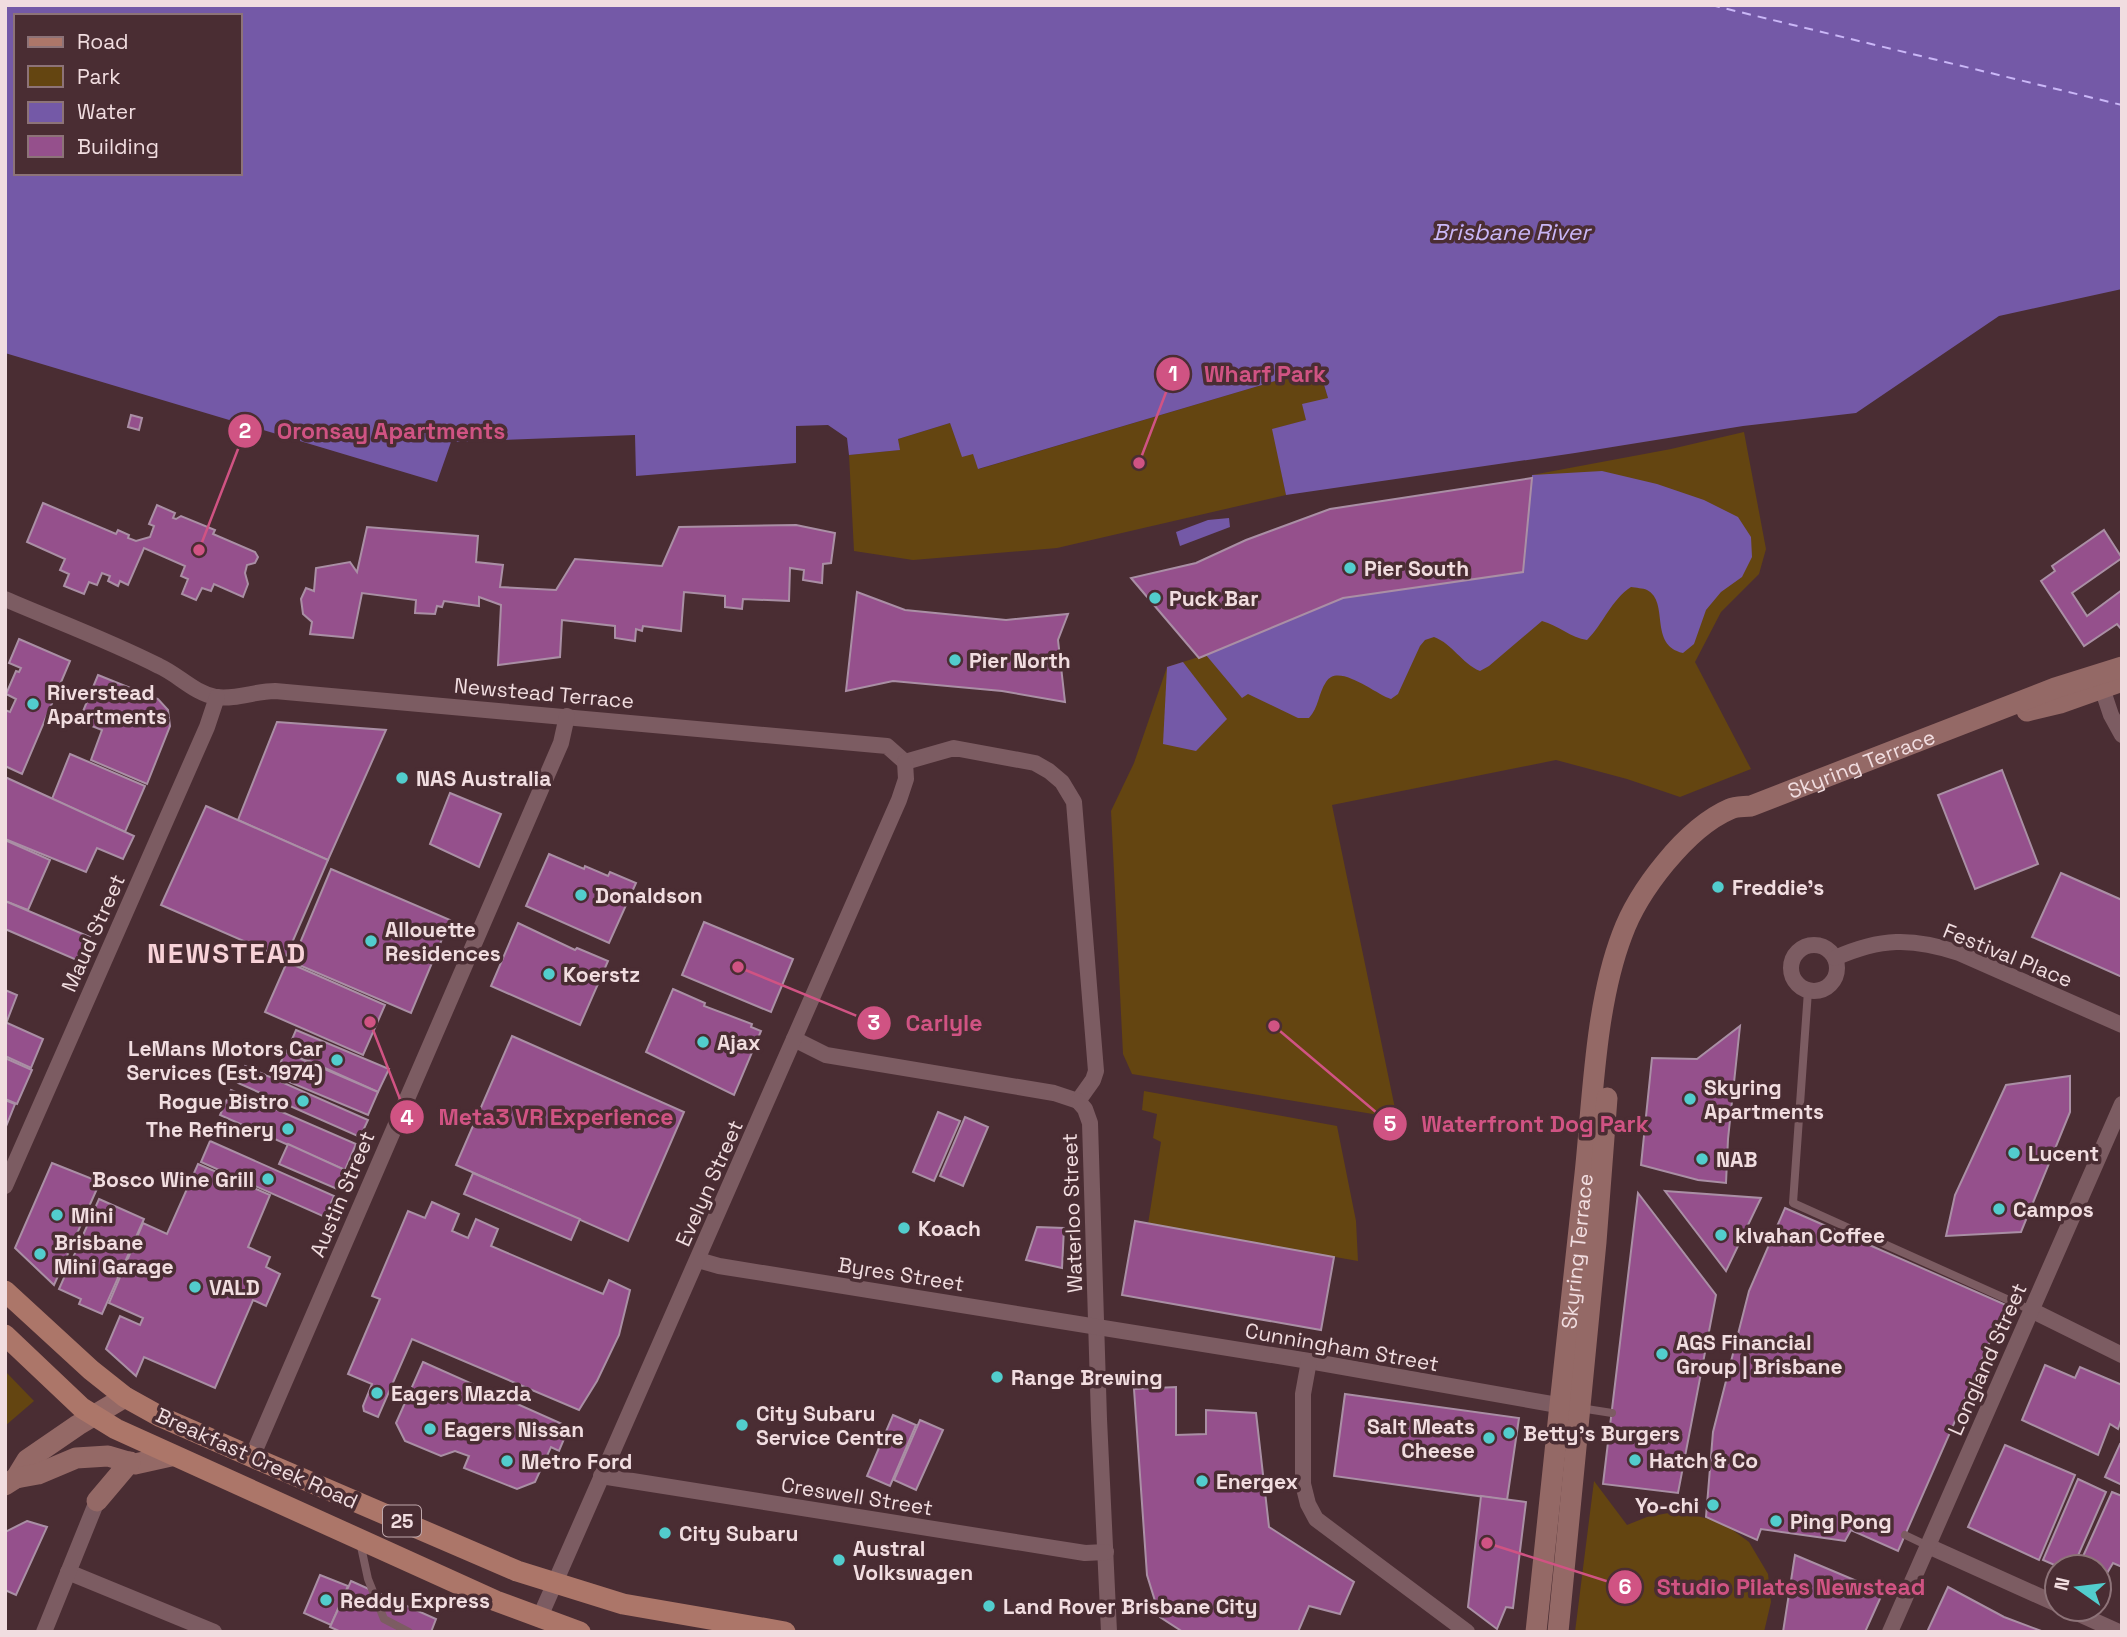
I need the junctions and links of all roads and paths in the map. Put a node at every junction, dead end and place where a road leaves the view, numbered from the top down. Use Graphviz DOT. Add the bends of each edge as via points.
graph roads {
  1 [pos="5,599"];
  2 [pos="2122,667"];
  3 [pos="2099,681"];
  4 [pos="2122,681"];
  5 [pos="217,697"];
  6 [pos="567,716"];
  7 [pos="2122,735"];
  8 [pos="905,762"];
  9 [pos="1835,958"];
  10 [pos="1808,991"];
  11 [pos="2122,1026"];
  12 [pos="794,1039"];
  13 [pos="1079,1101"];
  14 [pos="2122,1104"];
  15 [pos="5,1186"];
  16 [pos="698,1260"];
  17 [pos="5,1291"];
  18 [pos="2031,1310"];
  19 [pos="1097,1326"];
  20 [pos="5,1335"];
  21 [pos="2122,1355"];
  22 [pos="1309,1362"];
  23 [pos="125,1397"];
  24 [pos="1570,1407"];
  25 [pos="1612,1413"];
  26 [pos="93,1416"];
  27 [pos="171,1456"];
  28 [pos="252,1457"];
  29 [pos="130,1462"];
  30 [pos="601,1476"];
  31 [pos="10,1481"];
  32 [pos="97,1501"];
  33 [pos="1905,1535"];
  34 [pos="360,1541"];
  35 [pos="1928,1546"];
  36 [pos="1106,1552"];
  37 [pos="68,1572"];
  38 [pos="554,1583"];
  39 [pos="2043,1598"];
  40 [pos="539,1619"];
  41 [pos="2099,1623"];
  42 [pos="44,1632"];
  43 [pos="214,1632"];
  44 [pos="409,1632"];
  45 [pos="580,1632"];
  46 [pos="785,1632"];
  47 [pos="1109,1632"];
  48 [pos="1467,1632"];
  49 [pos="1536,1632"];
  50 [pos="1558,1632"];
  51 [pos="1890,1632"];
  52 [pos="2119,1632"];
  1 -- 5 [label="street, Newstead Terrace" via="159,666 192,688"];
  2 -- 3 [label="street, Skyring Terrace"];
  3 -- 4 [label="street, Skyring Terrace"];
  3 -- 7 [label="street"];
  3 -- 24 [label="street, Skyring Terrace" via="2060,703 1971,722 1751,806 1731,808 1686,841 1641,895 1611,965 1600,1038"];
  5 -- 6 [label="street, Newstead Terrace" via="275,691"];
  5 -- 15 [label="street, Maud Street"];
  6 -- 8 [label="street, Newstead Terrace" via="887,746"];
  6 -- 28 [label="street, Austin Street" via="561,744"];
  8 -- 12 [label="street, Evelyn Street" via="906,779 899,800"];
  8 -- 13 [label="street" via="954,748 1035,763 1062,782 1074,802 1096,1071"];
  9 -- 10 [label="street" via="1837,971 1832,983"];
  9 -- 10 [label="street" via="1825,947 1815,945 1796,953 1793,978"];
  9 -- 11 [label="street, Festival Place" via="1865,946 1918,942 1959,953"];
  10 -- 18 [label="lane" via="1793,1203"];
  12 -- 13 [label="street" via="826,1055"];
  12 -- 16 [label="street, Evelyn Street"];
  13 -- 19 [label="street, Waterloo Street" via="1090,1123"];
  14 -- 18 [label="street, Longland Street"];
  16 -- 19 [label="street, Byres Street"];
  16 -- 30 [label="street, Evelyn Street"];
  17 -- 23 [label="main road, Breakfast Creek Road / 25"];
  18 -- 21 [label="street"];
  18 -- 35 [label="street, Longland Street"];
  19 -- 22 [label="street, Cunningham Street"];
  19 -- 36 [label="street, Waterloo Street"];
  20 -- 26 [label="main road, Breakfast Creek Road / 25"];
  22 -- 24 [label="street, Cunningham Street"];
  22 -- 48 [label="street" via="1303,1394 1303,1483 1316,1519"];
  23 -- 26 [label="street"];
  23 -- 28 [label="main road, Breakfast Creek Road / 25"];
  24 -- 25 [label="lane"];
  24 -- 49 [label="street, Skyring Terrace"];
  24 -- 50 [label="street, Skyring Terrace"];
  26 -- 27 [label="main road, Breakfast Creek Road / 25"];
  26 -- 31 [label="street" via="27,1460"];
  27 -- 29 [label="street"];
  27 -- 34 [label="main road, Breakfast Creek Road / 25"];
  28 -- 38 [label="main road, Breakfast Creek Road / 25"];
  29 -- 31 [label="street" via="108,1456 84,1457"];
  29 -- 32 [label="street"];
  30 -- 36 [label="street, Creswell Street" via="1084,1553"];
  30 -- 38 [label="street, Evelyn Street"];
  32 -- 37 [label="street"];
  33 -- 35 [label="lane"];
  34 -- 40 [label="main road, Breakfast Creek Road / 25"];
  34 -- 44 [label="lane" via="384,1619"];
  35 -- 39 [label="street"];
  35 -- 51 [label="street, Longland Street"];
  36 -- 47 [label="street, Waterloo Street"];
  37 -- 42 [label="street"];
  37 -- 43 [label="street"];
  38 -- 40 [label="street, Evelyn Street"];
  38 -- 46 [label="main road, Breakfast Creek Road / 25" via="623,1604"];
  40 -- 45 [label="main road, Breakfast Creek Road / 25"];
  41 -- 52 [label="street"];
}
